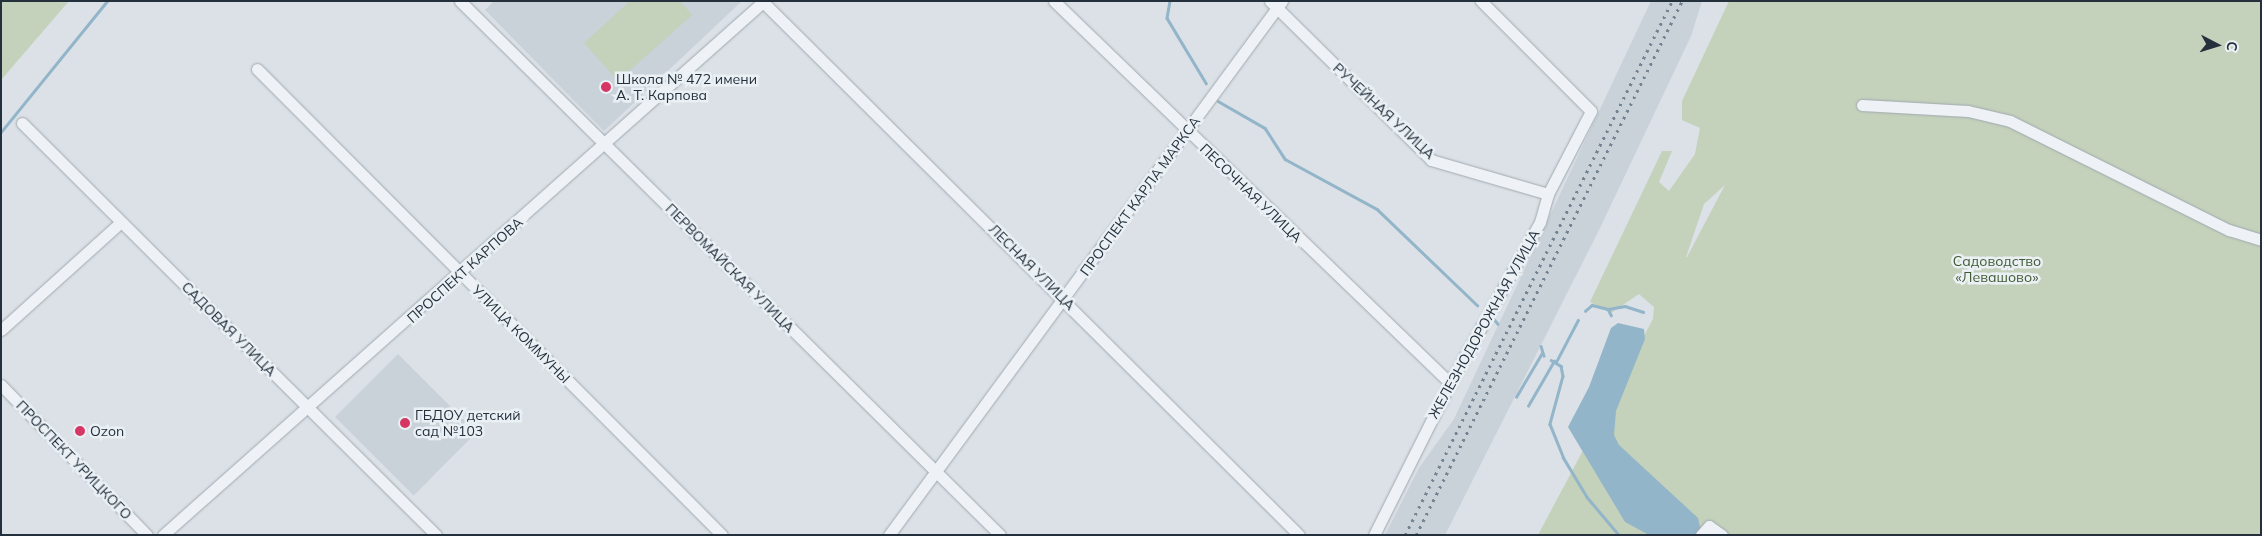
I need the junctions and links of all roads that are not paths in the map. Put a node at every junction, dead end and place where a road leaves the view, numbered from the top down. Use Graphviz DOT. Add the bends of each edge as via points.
graph roads {
  1 [pos="460,1"];
  2 [pos="1054,1"];
  3 [pos="1481,1"];
  4 [pos="763,2"];
  5 [pos="1277,4"];
  6 [pos="257,70"];
  7 [pos="1862,105"];
  8 [pos="22,123"];
  9 [pos="1186,131"];
  10 [pos="606,145"];
  11 [pos="1548,194"];
  12 [pos="120,222"];
  13 [pos="2261,240"];
  14 [pos="461,274"];
  15 [pos="1065,300"];
  16 [pos="1,330"];
  17 [pos="1450,383"];
  18 [pos="1,385"];
  19 [pos="308,409"];
  20 [pos="936,470"];
  21 [pos="1704,530"];
  22 [pos="147,535"];
  23 [pos="163,535"];
  24 [pos="436,535"];
  25 [pos="722,535"];
  26 [pos="889,535"];
  27 [pos="1000,535"];
  28 [pos="1299,535"];
  29 [pos="1374,535"];
  30 [pos="1722,535"];
  1 -- 10 [label="street, ПЕРВОМАЙСКАЯ УЛИЦА"];
  2 -- 9 [label="street, ПЕСОЧНАЯ УЛИЦА"];
  3 -- 11 [label="street, ЖЕЛЕЗНОДОРОЖНАЯ УЛИЦА" via="1591,111"];
  4 -- 10 [label="street, ПРОСПЕКТ КАРПОВА"];
  4 -- 15 [label="street, ЛЕСНАЯ УЛИЦА"];
  5 -- 9 [label="street, ПРОСПЕКТ КАРЛА МАРКСА"];
  5 -- 11 [label="street, РУЧЕЙНАЯ УЛИЦА" via="1431,160"];
  6 -- 14 [label="street, УЛИЦА КОММУНЫ"];
  7 -- 13 [label="street" via="1968,111 2010,121 2229,230"];
  8 -- 12 [label="street, САДОВАЯ УЛИЦА"];
  9 -- 15 [label="street, ПРОСПЕКТ КАРЛА МАРКСА"];
  9 -- 17 [label="street, ПЕСОЧНАЯ УЛИЦА"];
  10 -- 14 [label="street, ПРОСПЕКТ КАРПОВА"];
  10 -- 20 [label="street, ПЕРВОМАЙСКАЯ УЛИЦА"];
  11 -- 17 [label="street, ЖЕЛЕЗНОДОРОЖНАЯ УЛИЦА" via="1540,222"];
  12 -- 16 [label="street"];
  12 -- 19 [label="street, САДОВАЯ УЛИЦА"];
  14 -- 19 [label="street, ПРОСПЕКТ КАРПОВА"];
  14 -- 25 [label="street, УЛИЦА КОММУНЫ"];
  15 -- 20 [label="street, ПРОСПЕКТ КАРЛА МАРКСА"];
  15 -- 28 [label="street, ЛЕСНАЯ УЛИЦА"];
  17 -- 29 [label="street, ЖЕЛЕЗНОДОРОЖНАЯ УЛИЦА"];
  18 -- 22 [label="street, ПРОСПЕКТ УРИЦКОГО"];
  19 -- 23 [label="street, ПРОСПЕКТ КАРПОВА"];
  19 -- 24 [label="street, САДОВАЯ УЛИЦА"];
  20 -- 26 [label="street, ПРОСПЕКТ КАРЛА МАРКСА"];
  20 -- 27 [label="street, ПЕРВОМАЙСКАЯ УЛИЦА"];
  21 -- 30 [label="street"];
}
